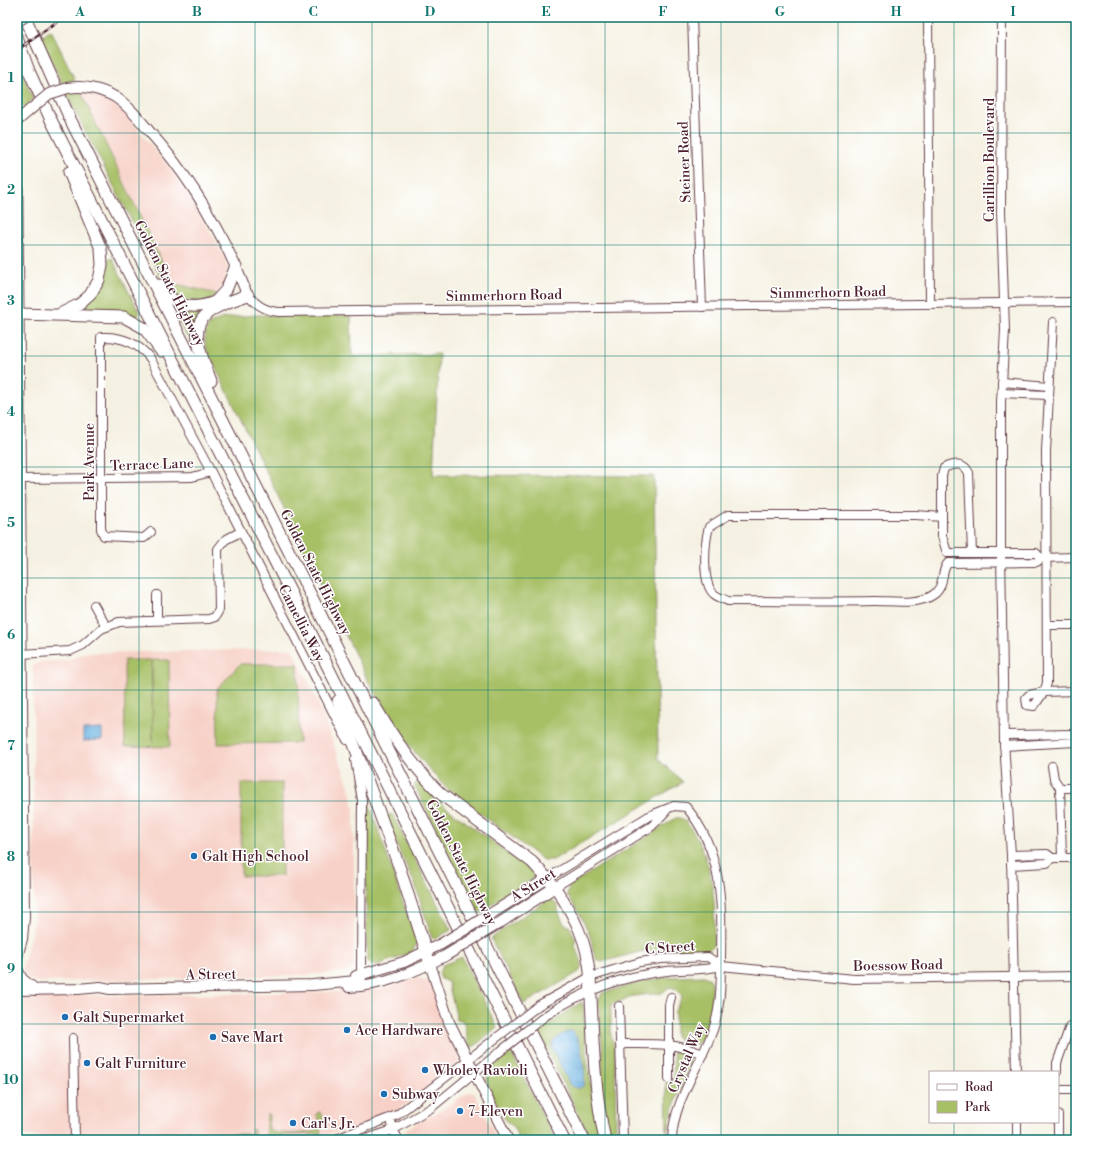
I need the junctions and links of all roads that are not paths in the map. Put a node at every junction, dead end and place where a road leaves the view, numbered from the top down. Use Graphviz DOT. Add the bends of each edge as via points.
graph roads {
  1 [pos="25,17"];
  2 [pos="692,17"];
  3 [pos="928,17"];
  4 [pos="1002,17"];
  5 [pos="17,23"];
  6 [pos="17,38"];
  7 [pos="50,120"];
  8 [pos="17,121"];
  9 [pos="17,150"];
  10 [pos="134,244"];
  11 [pos="236,266"];
  12 [pos="247,292"];
  13 [pos="216,302"];
  14 [pos="1005,302"];
  15 [pos="1076,302"];
  16 [pos="930,304"];
  17 [pos="702,307"];
  18 [pos="18,314"];
  19 [pos="58,314"];
  20 [pos="1053,322"];
  21 [pos="101,337"];
  22 [pos="1002,382"];
  23 [pos="1049,386"];
  24 [pos="1002,393"];
  25 [pos="1048,395"];
  26 [pos="202,419"];
  27 [pos="232,438"];
  28 [pos="211,472"];
  29 [pos="102,478"];
  30 [pos="21,479"];
  31 [pos="942,517"];
  32 [pos="19,532"];
  33 [pos="151,532"];
  34 [pos="240,532"];
  35 [pos="972,553"];
  36 [pos="1001,553"];
  37 [pos="1076,557"];
  38 [pos="1044,558"];
  39 [pos="1001,562"];
  40 [pos="157,595"];
  41 [pos="94,605"];
  42 [pos="158,620"];
  43 [pos="326,625"];
  44 [pos="1048,625"];
  45 [pos="1076,625"];
  46 [pos="106,626"];
  47 [pos="318,648"];
  48 [pos="21,654"];
  49 [pos="1076,691"];
  50 [pos="1076,734"];
  51 [pos="1004,735"];
  52 [pos="1076,742"];
  53 [pos="1004,746"];
  54 [pos="1052,766"];
  55 [pos="1060,788"];
  56 [pos="1076,788"];
  57 [pos="680,806"];
  58 [pos="667,809"];
  59 [pos="20,810"];
  60 [pos="1011,855"];
  61 [pos="1052,858"];
  62 [pos="1062,858"];
  63 [pos="1076,858"];
  64 [pos="1012,865"];
  65 [pos="548,878"];
  66 [pos="555,887"];
  67 [pos="427,952"];
  68 [pos="17,957"];
  69 [pos="430,964"];
  70 [pos="721,966"];
  71 [pos="17,969"];
  72 [pos="361,975"];
  73 [pos="1076,976"];
  74 [pos="590,977"];
  75 [pos="1015,977"];
  76 [pos="313,985"];
  77 [pos="17,990"];
  78 [pos="36,990"];
  79 [pos="591,990"];
  80 [pos="671,997"];
  81 [pos="619,1006"];
  82 [pos="1076,1026"];
  83 [pos="73,1038"];
  84 [pos="620,1044"];
  85 [pos="669,1044"];
  86 [pos="703,1054"];
  87 [pos="468,1061"];
  88 [pos="1016,1071"];
  89 [pos="1057,1071"];
  90 [pos="474,1072"];
  91 [pos="669,1079"];
  92 [pos="1059,1090"];
  93 [pos="1076,1090"];
  94 [pos="419,1100"];
  95 [pos="1017,1123"];
  96 [pos="1058,1123"];
  97 [pos="393,1130"];
  98 [pos="75,1140"];
  99 [pos="334,1140"];
  100 [pos="363,1140"];
  101 [pos="399,1140"];
  102 [pos="508,1140"];
  103 [pos="564,1140"];
  104 [pos="584,1140"];
  105 [pos="605,1140"];
  106 [pos="622,1140"];
  107 [pos="672,1140"];
  108 [pos="1017,1140"];
  109 [pos="1058,1140"];
  1 -- 5 [label="street, bridge"];
  1 -- 10 [label="highway, Golden State Highway" via="71,121"];
  2 -- 17 [label="street, Steiner Road"];
  3 -- 16 [label="street"];
  4 -- 14 [label="street, Carillion Boulevard" via="1001,211"];
  6 -- 7 [label="highway" via="28,71"];
  7 -- 19 [label="highway" via="102,257 99,280 90,295 80,304"];
  7 -- 26 [label="highway"];
  8 -- 11 [label="main road, Simmerhorn Road, bridge" via="49,94 68,88 81,87 104,92 120,100 159,142 191,185"];
  9 -- 18 [label="main road"];
  10 -- 13 [label="highway" via="161,287 173,300 193,307"];
  10 -- 27 [label="highway, Golden State Highway"];
  11 -- 12 [label="main road, Simmerhorn Road"];
  11 -- 13 [label="highway" via="226,290"];
  12 -- 13 [label="highway"];
  12 -- 17 [label="street, Simmerhorn Road" via="264,308 279,312"];
  12 -- 27 [label="highway" via="208,312 203,317 197,334 200,354"];
  14 -- 15 [label="street, Simmerhorn Road"];
  14 -- 16 [label="street, Simmerhorn Road"];
  14 -- 22 [label="street, Carillion Boulevard" via="1006,330"];
  16 -- 17 [label="street, Simmerhorn Road"];
  18 -- 19 [label="highway"];
  18 -- 30 [label="main road"];
  19 -- 26 [label="highway" via="115,315 138,323 154,339"];
  20 -- 23 [label="street"];
  21 -- 28 [label="street, Camellia Way" via="110,336 127,340 145,353"];
  21 -- 29 [label="street, Park Avenue"];
  22 -- 23 [label="street"];
  22 -- 24 [label="street, Carillion Boulevard"];
  23 -- 25 [label="street"];
  24 -- 25 [label="street"];
  24 -- 36 [label="street, Carillion Boulevard"];
  25 -- 38 [label="street"];
  26 -- 47 [label="highway"];
  27 -- 43 [label="highway, Golden State Highway"];
  28 -- 29 [label="street, Terrace Lane" via="192,477"];
  28 -- 34 [label="street, Camellia Way"];
  29 -- 30 [label="street, Terrace Lane"];
  29 -- 33 [label="street, Park Avenue" via="101,529 104,536 144,538"];
  30 -- 32 [label="main road"];
  31 -- 35 [label="street" via="942,536 947,553"];
  31 -- 35 [label="street" via="944,468 955,464 962,465 969,474"];
  31 -- 39 [label="street" via="728,515 709,527 705,542 707,581 713,594 728,601 916,600 933,595 942,584 945,566 948,563"];
  32 -- 48 [label="main road"];
  34 -- 42 [label="street" via="225,540 218,549 218,610 215,617"];
  34 -- 72 [label="street, Camellia Way" via="344,733 355,760 362,800"];
  35 -- 36 [label="street"];
  36 -- 38 [label="street" via="1036,553"];
  36 -- 39 [label="street, Carillion Boulevard"];
  37 -- 38 [label="street"];
  38 -- 39 [label="street" via="1037,562"];
  38 -- 44 [label="street"];
  39 -- 51 [label="street, Carillion Boulevard"];
  40 -- 42 [label="street"];
  41 -- 46 [label="street"];
  42 -- 46 [label="street" via="119,622"];
  43 -- 65 [label="highway" via="389,729 427,781 440,794 532,862"];
  43 -- 104 [label="highway, Golden State Highway"];
  44 -- 45 [label="street"];
  44 -- 49 [label="street" via="1047,683 1044,692"];
  46 -- 48 [label="street" via="83,645 70,651"];
  47 -- 67 [label="highway" via="400,869"];
  47 -- 103 [label="highway"];
  48 -- 59 [label="main road"];
  50 -- 51 [label="street"];
  51 -- 53 [label="street, Carillion Boulevard"];
  52 -- 53 [label="street"];
  53 -- 60 [label="street, Carillion Boulevard"];
  54 -- 55 [label="street" via="1054,779"];
  55 -- 56 [label="street"];
  55 -- 62 [label="street"];
  57 -- 58 [label="street, A Street"];
  57 -- 70 [label="street, Crystal Way" via="686,807 691,813 709,844 719,875 722,907"];
  58 -- 65 [label="street, A Street" via="649,816"];
  58 -- 66 [label="street, A Street" via="652,826"];
  59 -- 68 [label="main road" via="24,923"];
  60 -- 61 [label="street" via="1047,854"];
  60 -- 64 [label="street, Carillion Boulevard"];
  61 -- 62 [label="street"];
  61 -- 64 [label="street" via="1047,863"];
  62 -- 63 [label="street"];
  64 -- 75 [label="street, Carillion Boulevard"];
  65 -- 66 [label="highway"];
  65 -- 67 [label="main road, A Street, bridge"];
  66 -- 69 [label="main road, A Street, bridge"];
  66 -- 74 [label="main road" via="583,937"];
  67 -- 69 [label="highway"];
  67 -- 72 [label="main road, A Street"];
  69 -- 76 [label="main road, A Street" via="397,978 364,986 329,988"];
  69 -- 87 [label="main road" via="449,1022"];
  70 -- 74 [label="street, C Street" via="708,957 661,958 634,963"];
  70 -- 75 [label="street, Boessow Road" via="854,979"];
  70 -- 79 [label="street, C Street" via="708,970 674,970 640,975"];
  70 -- 86 [label="street, Crystal Way" via="716,1017"];
  71 -- 78 [label="main road" via="22,979"];
  72 -- 76 [label="main road, A Street"];
  73 -- 75 [label="street, Boessow Road"];
  74 -- 79 [label="highway"];
  74 -- 87 [label="street, C Street, bridge" via="539,1005"];
  75 -- 88 [label="street, Carillion Boulevard"];
  76 -- 78 [label="main road, A Street"];
  77 -- 78 [label="main road, A Street"];
  79 -- 90 [label="street, C Street, bridge" via="545,1016"];
  79 -- 105 [label="highway" via="596,1082"];
  80 -- 85 [label="street, Crystal Way"];
  81 -- 84 [label="street"];
  82 -- 89 [label="street" via="1070,1026 1057,1063"];
  83 -- 98 [label="street"];
  84 -- 85 [label="street"];
  84 -- 106 [label="street"];
  85 -- 86 [label="street"];
  85 -- 91 [label="street, Crystal Way"];
  86 -- 107 [label="street, Crystal Way" via="679,1109"];
  87 -- 90 [label="main road"];
  87 -- 94 [label="street, C Street"];
  90 -- 97 [label="street, C Street" via="431,1108"];
  90 -- 102 [label="main road"];
  92 -- 93 [label="street"];
  94 -- 97 [label="street" via="416,1106 393,1123"];
  94 -- 99 [label="street, C Street" via="397,1115"];
  95 -- 108 [label="street"];
  96 -- 109 [label="street"];
  97 -- 100 [label="street, C Street"];
  97 -- 101 [label="street"];
}
